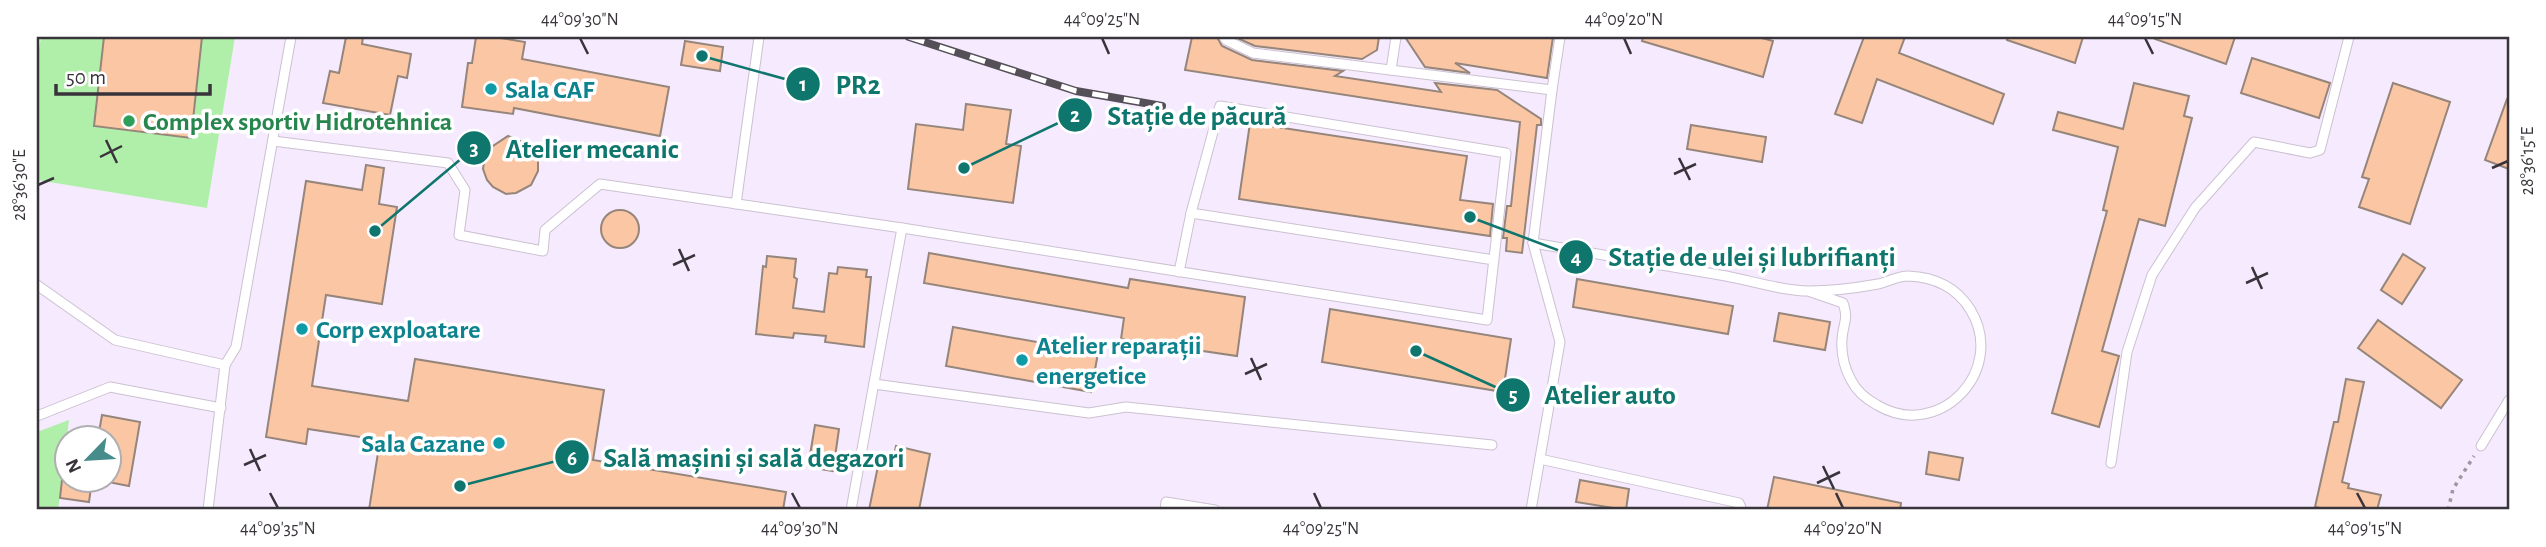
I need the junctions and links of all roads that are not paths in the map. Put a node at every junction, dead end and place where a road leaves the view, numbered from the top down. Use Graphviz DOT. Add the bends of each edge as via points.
graph roads {
  1 [pos="291,37"];
  2 [pos="759,37"];
  3 [pos="1224,37"];
  4 [pos="1396,37"];
  5 [pos="1560,37"];
  6 [pos="2348,37"];
  7 [pos="1391,70"];
  8 [pos="1552,90"];
  9 [pos="273,141"];
  10 [pos="736,204"];
  11 [pos="1191,213"];
  12 [pos="902,228"];
  13 [pos="1533,243"];
  14 [pos="1494,260"];
  15 [pos="1179,272"];
  16 [pos="37,285"];
  17 [pos="1808,291"];
  18 [pos="225,365"];
  19 [pos="874,384"];
  20 [pos="2509,400"];
  21 [pos="221,408"];
  22 [pos="37,416"];
  23 [pos="1492,445"];
  24 [pos="2481,446"];
  25 [pos="1540,459"];
  26 [pos="2110,463"];
  27 [pos="208,510"];
  28 [pos="851,510"];
  29 [pos="1165,510"];
  30 [pos="1215,510"];
  31 [pos="1531,510"];
  32 [pos="1742,510"];
  1 -- 9 [label="lane"];
  2 -- 10 [label="lane"];
  3 -- 7 [label="lane" via="1252,53"];
  4 -- 7 [label="lane"];
  5 -- 8 [label="lane"];
  6 -- 26 [label="lane" via="2320,149 2309,153 2253,142 2195,208 2152,275 2127,352"];
  7 -- 8 [label="lane"];
  8 -- 13 [label="lane"];
  9 -- 10 [label="lane" via="448,163 465,190 459,235 543,251 545,230 600,184"];
  9 -- 18 [label="lane" via="236,347"];
  10 -- 12 [label="lane"];
  11 -- 14 [label="lane"];
  11 -- 14 [label="lane" via="1220,106 1506,153"];
  11 -- 15 [label="lane"];
  12 -- 15 [label="lane"];
  12 -- 19 [label="lane"];
  13 -- 17 [label="lane"];
  13 -- 25 [label="lane" via="1560,342"];
  14 -- 15 [label="lane" via="1487,320"];
  16 -- 18 [label="lane" via="115,340"];
  17 -- 17 [label="lane" via="1843,303 1848,316 1842,338 1843,361 1867,400 1886,411 1909,416 1931,413 1952,403 1969,386 1979,365 1979,331 1964,300 1946,285 1924,277 1901,276 1879,284"];
  18 -- 21 [label="lane"];
  19 -- 23 [label="lane" via="1089,413 1125,407"];
  19 -- 28 [label="lane"];
  20 -- 24 [label="lane"];
  21 -- 22 [label="lane" via="110,387"];
  21 -- 27 [label="lane"];
  25 -- 31 [label="lane"];
  25 -- 32 [label="lane" via="1739,503"];
  29 -- 30 [label="lane" via="1166,502"];
}
